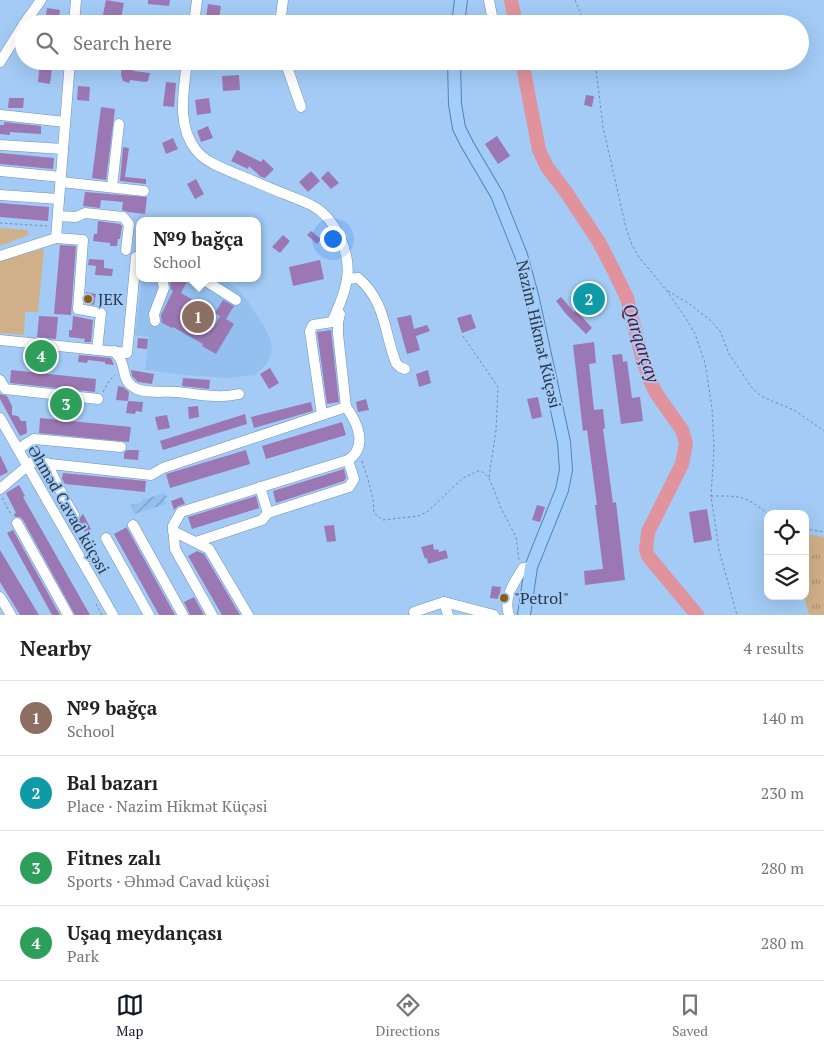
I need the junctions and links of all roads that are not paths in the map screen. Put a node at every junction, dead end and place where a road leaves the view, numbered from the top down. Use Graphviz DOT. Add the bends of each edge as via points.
graph roads {
  1 [pos="41,0"];
  2 [pos="76,0"];
  3 [pos="197,0"];
  4 [pos="282,0"];
  5 [pos="461,0"];
  6 [pos="489,0"];
  7 [pos="30,15"];
  8 [pos="75,15"];
  9 [pos="195,15"];
  10 [pos="281,15"];
  11 [pos="459,15"];
  12 [pos="492,15"];
  13 [pos="15,38"];
  14 [pos="0,62"];
  15 [pos="69,70"];
  16 [pos="186,70"];
  17 [pos="288,70"];
  18 [pos="454,70"];
  19 [pos="301,107"];
  20 [pos="1,115"];
  21 [pos="65,122"];
  22 [pos="119,124"];
  23 [pos="0,145"];
  24 [pos="62,149"];
  25 [pos="0,171"];
  26 [pos="61,179"];
  27 [pos="112,187"];
  28 [pos="144,190"];
  29 [pos="0,195"];
  30 [pos="59,199"];
  31 [pos="58,221"];
  32 [pos="56,238"];
  33 [pos="126,250"];
  34 [pos="0,256"];
  35 [pos="136,275"];
  36 [pos="347,279"];
  37 [pos="163,282"];
  38 [pos="207,282"];
  39 [pos="236,300"];
  40 [pos="155,321"];
  41 [pos="335,322"];
  42 [pos="0,340"];
  43 [pos="97,350"];
  44 [pos="115,351"];
  45 [pos="406,370"];
  46 [pos="0,380"];
  47 [pos="239,394"];
  48 [pos="98,399"];
  49 [pos="346,408"];
  50 [pos="322,415"];
  51 [pos="0,418"];
  52 [pos="121,447"];
  53 [pos="18,449"];
  54 [pos="348,460"];
  55 [pos="47,463"];
  56 [pos="27,466"];
  57 [pos="260,487"];
  58 [pos="0,489"];
  59 [pos="268,513"];
  60 [pos="74,515"];
  61 [pos="17,523"];
  62 [pos="133,525"];
  63 [pos="173,531"];
  64 [pos="106,538"];
  65 [pos="196,542"];
  66 [pos="527,568"];
  67 [pos="0,596"];
  68 [pos="444,602"];
  69 [pos="414,612"];
  70 [pos="11,615"];
  71 [pos="68,615"];
  72 [pos="113,615"];
  73 [pos="149,615"];
  74 [pos="183,615"];
  75 [pos="212,615"];
  76 [pos="248,615"];
  77 [pos="448,615"];
  78 [pos="494,615"];
  79 [pos="509,615"];
  80 [pos="524,615"];
  1 -- 7 [label="street"];
  2 -- 8 [label="street"];
  3 -- 9 [label="street"];
  4 -- 10 [label="street"];
  5 -- 11 [label="main road"];
  6 -- 12 [label="street"];
  13 -- 14 [label="street"];
  15 -- 21 [label="street"];
  16 -- 36 [label="street" via="182,105 187,132 196,150 220,166 321,212 339,235 346,258"];
  17 -- 19 [label="street"];
  18 -- 66 [label="main road, Nazim Hikmət Küçəsi" via="459,128 497,195 521,255 564,442 566,470 562,490"];
  20 -- 21 [label="street"];
  21 -- 24 [label="street"];
  22 -- 27 [label="street"];
  23 -- 24 [label="street"];
  24 -- 26 [label="street"];
  25 -- 26 [label="street"];
  26 -- 27 [label="street"];
  26 -- 30 [label="street"];
  27 -- 28 [label="street"];
  29 -- 30 [label="street"];
  30 -- 31 [label="street"];
  31 -- 32 [label="street"];
  31 -- 33 [label="street" via="85,213 123,217 129,224"];
  32 -- 34 [label="street"];
  32 -- 43 [label="street" via="83,240 78,309 101,313"];
  35 -- 44 [label="street" via="127,353"];
  36 -- 41 [label="street" via="341,296 343,306"];
  36 -- 45 [label="street" via="358,278 368,286 384,317 396,363"];
  37 -- 40 [label="street"];
  38 -- 39 [label="street"];
  41 -- 49 [label="street"];
  41 -- 50 [label="street" via="313,326 310,331"];
  42 -- 43 [label="street"];
  43 -- 44 [label="street"];
  44 -- 47 [label="street" via="123,374 135,388 209,396"];
  46 -- 48 [label="street" via="5,389"];
  49 -- 50 [label="street"];
  49 -- 54 [label="street" via="353,416 360,441 358,451"];
  50 -- 55 [label="street" via="151,475"];
  51 -- 53 [label="street, Əhməd Cavad küçəsi"];
  52 -- 53 [label="street" via="34,439"];
  53 -- 56 [label="street, Əhməd Cavad küçəsi"];
  54 -- 57 [label="street"];
  54 -- 59 [label="street" via="354,479 349,487"];
  55 -- 56 [label="street" via="32,462"];
  55 -- 60 [label="street"];
  56 -- 58 [label="street"];
  56 -- 72 [label="street, Əhməd Cavad küçəsi"];
  57 -- 59 [label="street"];
  57 -- 63 [label="street" via="181,512"];
  59 -- 65 [label="street" via="262,520"];
  61 -- 71 [label="street"];
  62 -- 74 [label="street"];
  63 -- 65 [label="street"];
  63 -- 75 [label="street" via="175,549"];
  64 -- 73 [label="street"];
  65 -- 76 [label="street" via="209,549"];
  66 -- 79 [label="street" via="510,589 506,607"];
  66 -- 80 [label="main road, Nazim Hikmət Küçəsi"];
  67 -- 70 [label="street"];
  68 -- 69 [label="street"];
  68 -- 77 [label="street"];
  68 -- 78 [label="street"];
}
